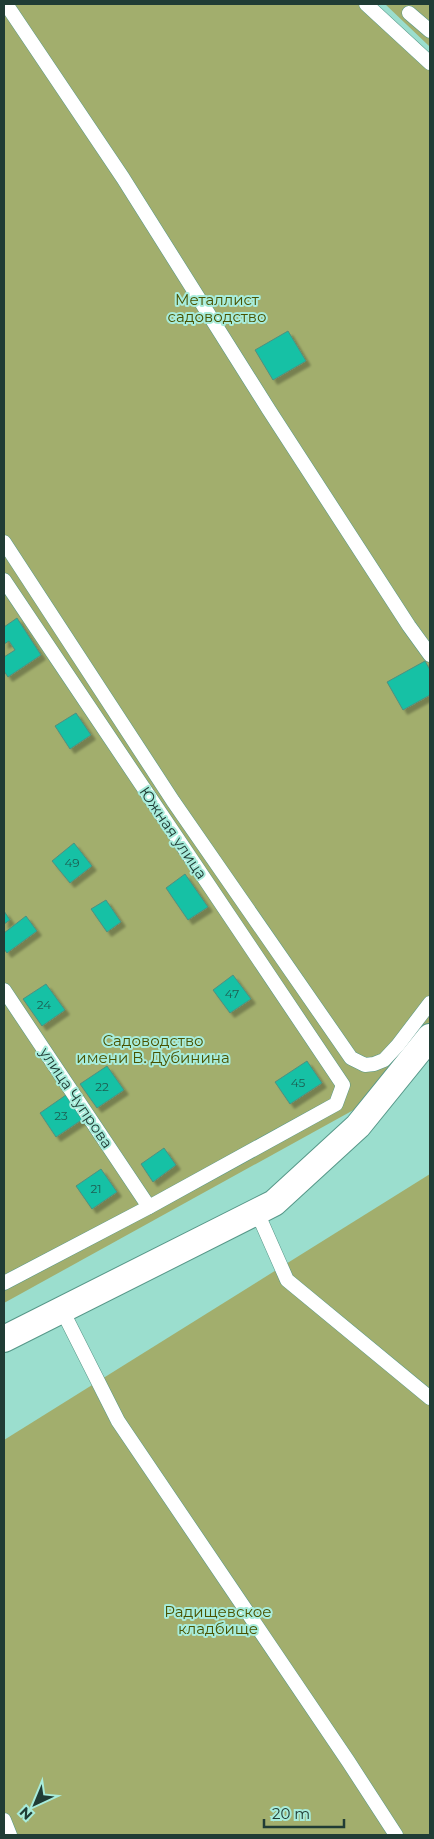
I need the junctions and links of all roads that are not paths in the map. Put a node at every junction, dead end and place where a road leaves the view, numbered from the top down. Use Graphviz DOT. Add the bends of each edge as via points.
graph roads {
  1 [pos="6,4"];
  2 [pos="366,4"];
  3 [pos="409,14"];
  4 [pos="430,31"];
  5 [pos="430,63"];
  6 [pos="4,542"];
  7 [pos="4,580"];
  8 [pos="430,655"];
  9 [pos="4,990"];
  10 [pos="430,1003"];
  11 [pos="430,1037"];
  12 [pos="149,1207"];
  13 [pos="257,1212"];
  14 [pos="4,1283"];
  15 [pos="62,1310"];
  16 [pos="4,1339"];
  17 [pos="430,1398"];
  18 [pos="4,1820"];
  19 [pos="10,1835"];
  20 [pos="396,1835"];
  1 -- 8 [label="lane" via="123,178 269,410"];
  2 -- 5 [label="lane"];
  3 -- 4 [label="lane"];
  6 -- 10 [label="lane" via="173,801 351,1058 364,1065 384,1060"];
  7 -- 12 [label="lane, Южная улица" via="343,1085 336,1104"];
  9 -- 12 [label="lane, улица Чупрова"];
  11 -- 13 [label="street" via="358,1126 274,1203"];
  12 -- 14 [label="lane"];
  13 -- 15 [label="street"];
  13 -- 17 [label="lane" via="287,1280"];
  15 -- 16 [label="street"];
  15 -- 20 [label="lane" via="118,1421"];
  18 -- 19 [label="lane"];
}
